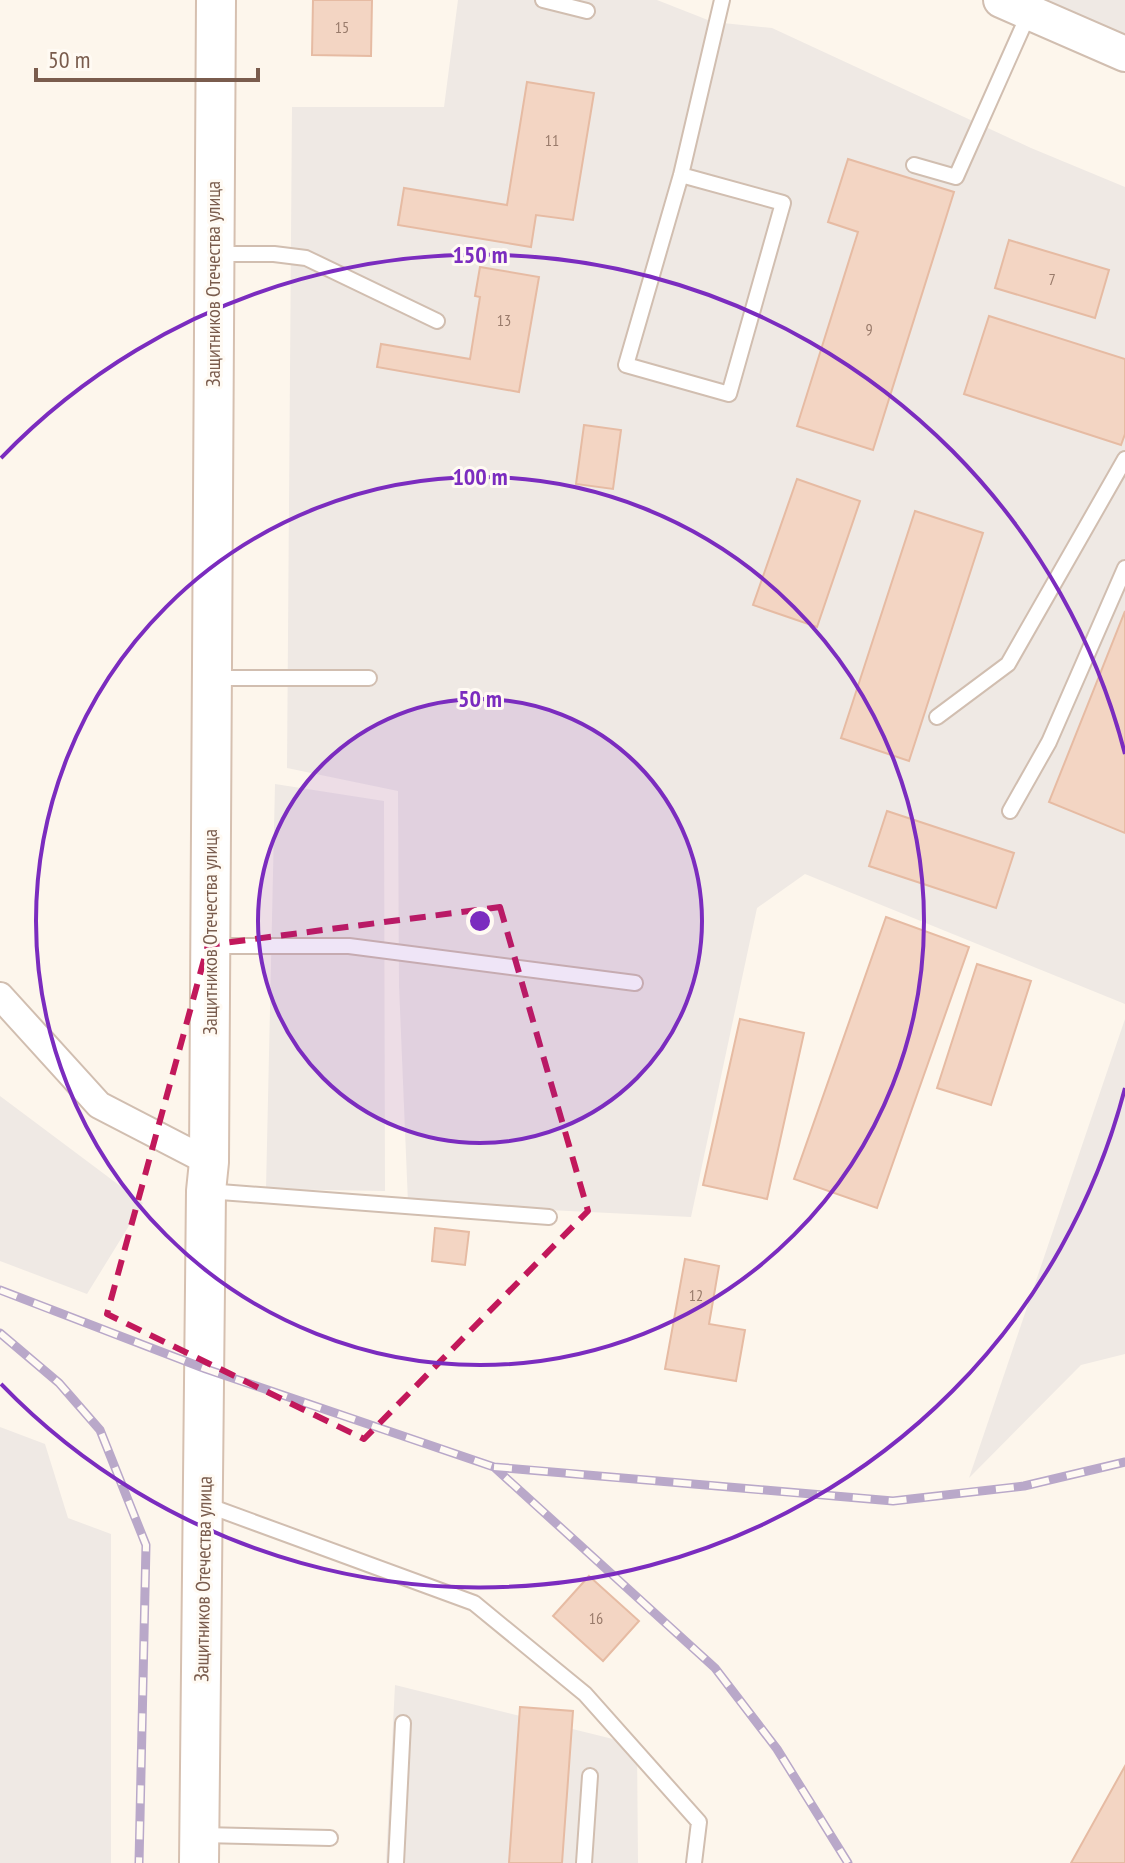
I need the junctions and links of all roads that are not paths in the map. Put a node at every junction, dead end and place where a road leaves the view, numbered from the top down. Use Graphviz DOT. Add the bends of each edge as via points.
graph roads {
  1 [pos="216,0"];
  2 [pos="543,0"];
  3 [pos="722,0"];
  4 [pos="1015,6"];
  5 [pos="587,11"];
  6 [pos="1125,54"];
  7 [pos="914,165"];
  8 [pos="681,175"];
  9 [pos="213,254"];
  10 [pos="437,321"];
  11 [pos="1125,459"];
  12 [pos="1125,568"];
  13 [pos="212,678"];
  14 [pos="369,678"];
  15 [pos="937,717"];
  16 [pos="1010,811"];
  17 [pos="210,946"];
  18 [pos="635,983"];
  19 [pos="0,996"];
  20 [pos="208,1176"];
  21 [pos="549,1217"];
  22 [pos="204,1504"];
  23 [pos="403,1723"];
  24 [pos="590,1776"];
  25 [pos="330,1838"];
  26 [pos="200,1849"];
  27 [pos="396,1863"];
  28 [pos="584,1863"];
  29 [pos="694,1863"];
  1 -- 9 [label="main road, Защитников Отечества улица"];
  2 -- 5 [label="lane"];
  3 -- 8 [label="lane"];
  4 -- 6 [label="street"];
  4 -- 7 [label="lane" via="956,177"];
  8 -- 8 [label="lane" via="783,203 729,394 626,365"];
  9 -- 10 [label="lane" via="306,258"];
  9 -- 13 [label="main road, Защитников Отечества улица"];
  11 -- 15 [label="lane" via="1008,664"];
  12 -- 16 [label="lane" via="1049,742"];
  13 -- 14 [label="lane"];
  13 -- 17 [label="main road, Защитников Отечества улица"];
  17 -- 18 [label="lane" via="349,946"];
  17 -- 20 [label="main road, Защитников Отечества улица"];
  19 -- 20 [label="street" via="99,1105"];
  20 -- 21 [label="lane"];
  20 -- 22 [label="main road, Защитников Отечества улица"];
  22 -- 26 [label="main road, Защитников Отечества улица"];
  22 -- 29 [label="lane" via="474,1603 585,1694 699,1822"];
  23 -- 27 [label="lane"];
  24 -- 28 [label="lane"];
  25 -- 26 [label="lane"];
}
